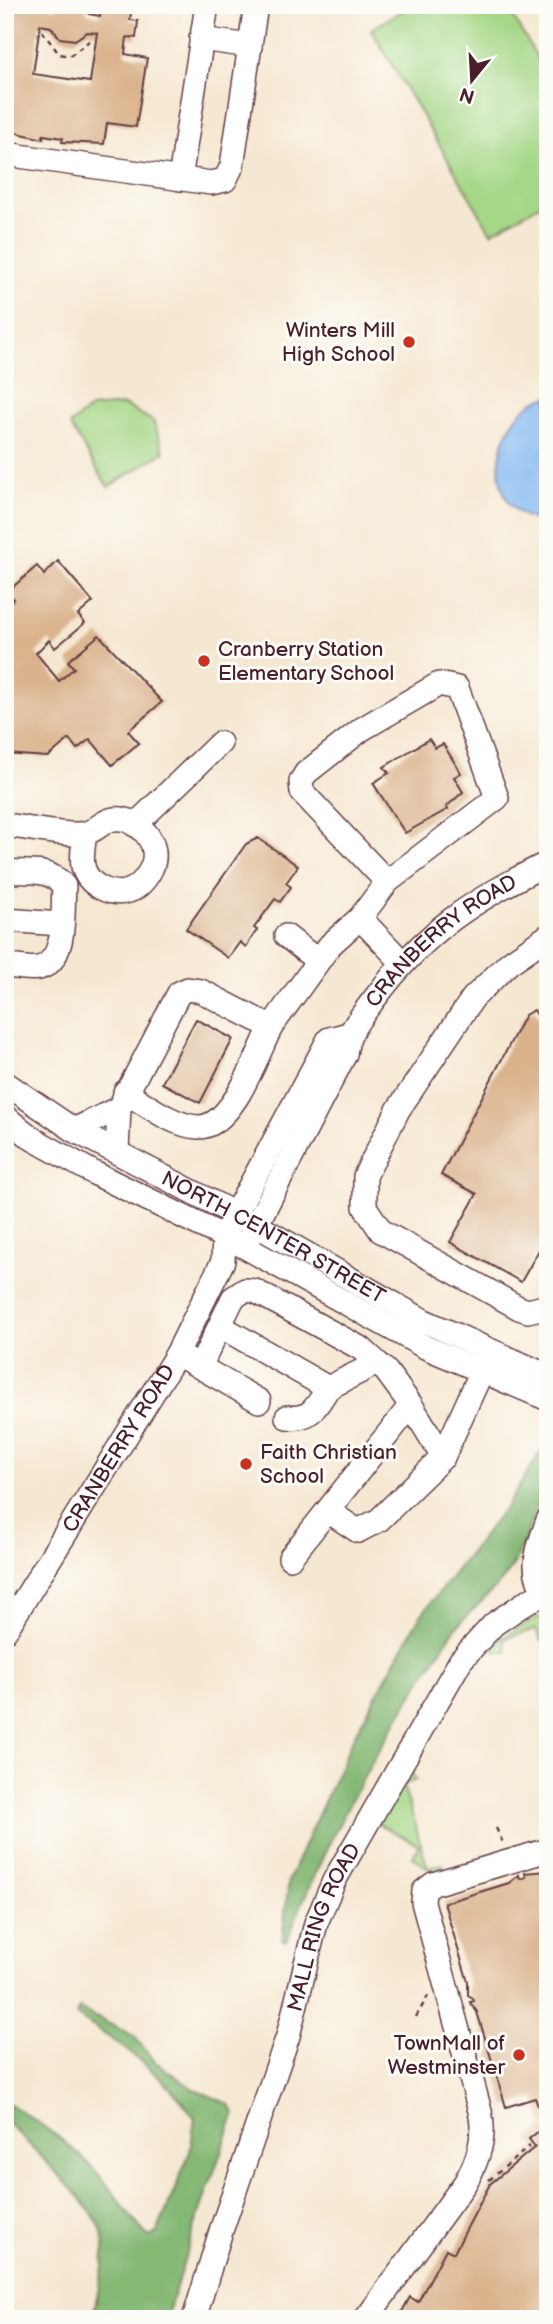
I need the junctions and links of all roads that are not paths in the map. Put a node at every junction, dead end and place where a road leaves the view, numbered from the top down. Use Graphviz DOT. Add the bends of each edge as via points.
graph roads {
  1 [pos="207,5"];
  2 [pos="256,5"];
  3 [pos="201,39"];
  4 [pos="250,46"];
  5 [pos="5,154"];
  6 [pos="180,179"];
  7 [pos="220,743"];
  8 [pos="5,825"];
  9 [pos="135,825"];
  10 [pos="85,834"];
  11 [pos="548,863"];
  12 [pos="5,872"];
  13 [pos="387,882"];
  14 [pos="360,918"];
  15 [pos="5,920"];
  16 [pos="61,924"];
  17 [pos="286,936"];
  18 [pos="548,936"];
  19 [pos="318,961"];
  20 [pos="402,962"];
  21 [pos="5,966"];
  22 [pos="271,1027"];
  23 [pos="348,1034"];
  24 [pos="5,1083"];
  25 [pos="122,1100"];
  26 [pos="5,1118"];
  27 [pos="74,1130"];
  28 [pos="117,1151"];
  29 [pos="235,1214"];
  30 [pos="256,1225"];
  31 [pos="234,1242"];
  32 [pos="548,1306"];
  33 [pos="220,1326"];
  34 [pos="177,1354"];
  35 [pos="377,1363"];
  36 [pos="200,1367"];
  37 [pos="481,1373"];
  38 [pos="548,1376"];
  39 [pos="328,1388"];
  40 [pos="548,1399"];
  41 [pos="258,1401"];
  42 [pos="411,1405"];
  43 [pos="287,1417"];
  44 [pos="443,1457"];
  45 [pos="328,1511"];
  46 [pos="548,1520"];
  47 [pos="290,1558"];
  48 [pos="547,1594"];
  49 [pos="5,1631"];
  50 [pos="548,1850"];
  51 [pos="194,2319"];
  52 [pos="366,2319"];
  1 -- 3 [label="street"];
  2 -- 4 [label="street"];
  3 -- 4 [label="street"];
  3 -- 6 [label="street"];
  4 -- 6 [label="street" via="230,174 218,183"];
  5 -- 6 [label="street"];
  7 -- 9 [label="street"];
  8 -- 10 [label="street"];
  9 -- 10 [label="street" via="113,819"];
  9 -- 10 [label="street" via="148,835 153,864 142,883 117,893 102,889 83,866"];
  11 -- 20 [label="street, CRANBERRY ROAD" via="456,913"];
  12 -- 16 [label="street" via="47,873 58,878 64,886"];
  13 -- 13 [label="street" via="497,798 457,688 447,684 439,684 362,729 301,781 302,792"];
  13 -- 14 [label="street"];
  14 -- 19 [label="street"];
  14 -- 20 [label="street"];
  15 -- 16 [label="street"];
  16 -- 21 [label="street" via="52,961 39,968"];
  17 -- 19 [label="street"];
  18 -- 32 [label="street" via="509,963 473,998 441,1042 365,1175 364,1195 368,1215 392,1240 519,1308 528,1311"];
  19 -- 22 [label="street"];
  20 -- 23 [label="street, CRANBERRY ROAD"];
  22 -- 25 [label="street" via="230,1111 217,1123 199,1128"];
  22 -- 25 [label="street" via="201,990 179,993"];
  23 -- 29 [label="street, CRANBERRY ROAD" via="329,1039"];
  23 -- 30 [label="street, CRANBERRY ROAD" via="345,1054"];
  24 -- 27 [label="street, NORTH CENTER STREET"];
  25 -- 27 [label="street"];
  25 -- 28 [label="street"];
  26 -- 31 [label="street, NORTH CENTER STREET" via="94,1173"];
  27 -- 28 [label="street, NORTH CENTER STREET"];
  28 -- 29 [label="street, NORTH CENTER STREET"];
  29 -- 30 [label="street, NORTH CENTER STREET"];
  29 -- 31 [label="street, CRANBERRY ROAD"];
  30 -- 31 [label="street, CRANBERRY ROAD"];
  30 -- 38 [label="street, NORTH CENTER STREET" via="424,1321"];
  31 -- 34 [label="street, CRANBERRY ROAD"];
  31 -- 37 [label="street, NORTH CENTER STREET"];
  33 -- 35 [label="street" via="233,1298 245,1290 255,1291 362,1349"];
  33 -- 36 [label="street"];
  33 -- 39 [label="street"];
  34 -- 36 [label="street"];
  34 -- 49 [label="street, CRANBERRY ROAD"];
  35 -- 39 [label="street"];
  35 -- 42 [label="street"];
  36 -- 41 [label="street"];
  37 -- 40 [label="street, NORTH CENTER STREET"];
  37 -- 44 [label="street"];
  39 -- 43 [label="street" via="311,1414 301,1419"];
  42 -- 44 [label="street"];
  42 -- 45 [label="street"];
  44 -- 45 [label="street" via="369,1528 358,1531"];
  45 -- 47 [label="street"];
  46 -- 48 [label="street, MALL RING ROAD" via="534,1565"];
  48 -- 51 [label="street, MALL RING ROAD" via="494,1624 461,1660 324,1902 288,2036"];
  50 -- 52 [label="street" via="433,1884 424,1891 423,1902 483,2131 465,2183"];
}
